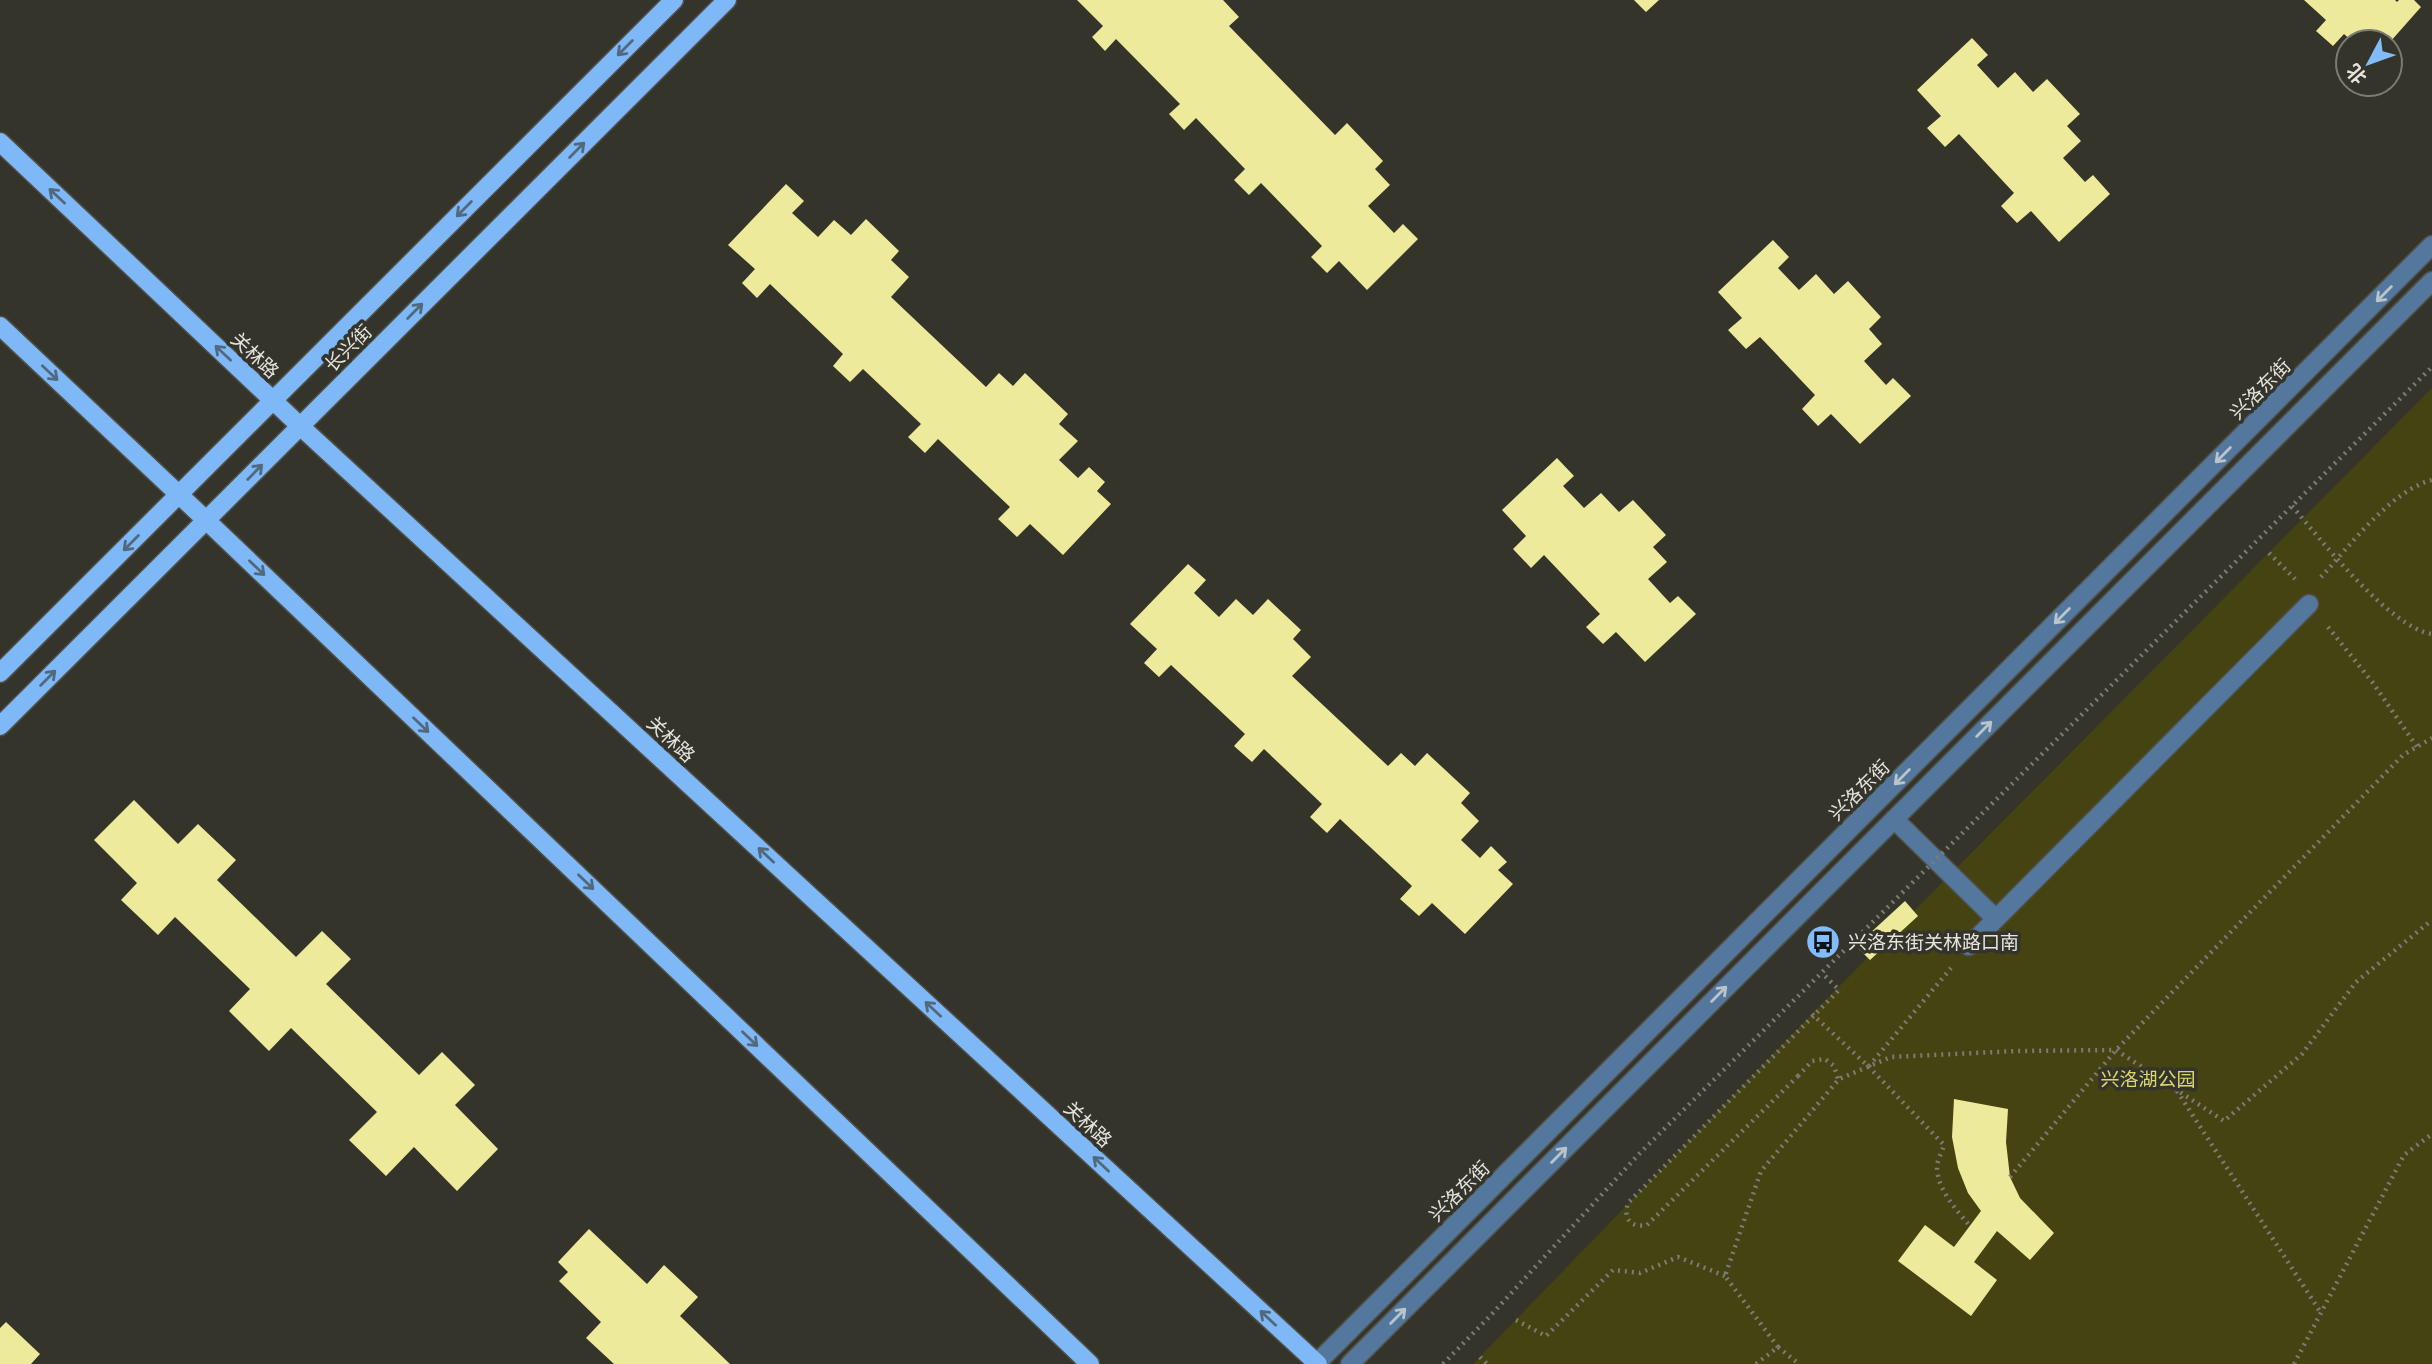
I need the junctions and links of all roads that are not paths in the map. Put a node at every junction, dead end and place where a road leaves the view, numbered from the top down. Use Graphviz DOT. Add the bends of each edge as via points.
graph roads {
  1 [pos="674,0"];
  2 [pos="727,0"];
  3 [pos="0,142"];
  4 [pos="2432,246"];
  5 [pos="2432,281"];
  6 [pos="0,326"];
  7 [pos="272,400"];
  8 [pos="300,426"];
  9 [pos="179,495"];
  10 [pos="207,521"];
  11 [pos="2308,604"];
  12 [pos="0,673"];
  13 [pos="0,726"];
  14 [pos="1894,819"];
  15 [pos="1996,919"];
  16 [pos="1969,946"];
  17 [pos="1090,1364"];
  18 [pos="1317,1364"];
  19 [pos="1350,1364"];
  1 -- 7 [label="main road, 长兴街, one-way"];
  8 -- 2 [label="main road, 长兴街, one-way"];
  7 -- 3 [label="main road, 关林路, one-way"];
  4 -- 18 [label="street, 兴洛东街, one-way"];
  14 -- 5 [label="street, one-way"];
  6 -- 9 [label="main road, one-way"];
  7 -- 8 [label="main road, 关林路"];
  7 -- 9 [label="main road, 长兴街"];
  10 -- 8 [label="main road, 长兴街, one-way"];
  18 -- 8 [label="main road, 关林路, one-way"];
  9 -- 10 [label="main road"];
  9 -- 12 [label="main road, 长兴街, one-way"];
  13 -- 10 [label="main road, 长兴街, one-way"];
  10 -- 17 [label="main road, one-way"];
  11 -- 15 [label="street"];
  14 -- 15 [label="street"];
  19 -- 14 [label="street, one-way"];
  15 -- 16 [label="street"];
}
